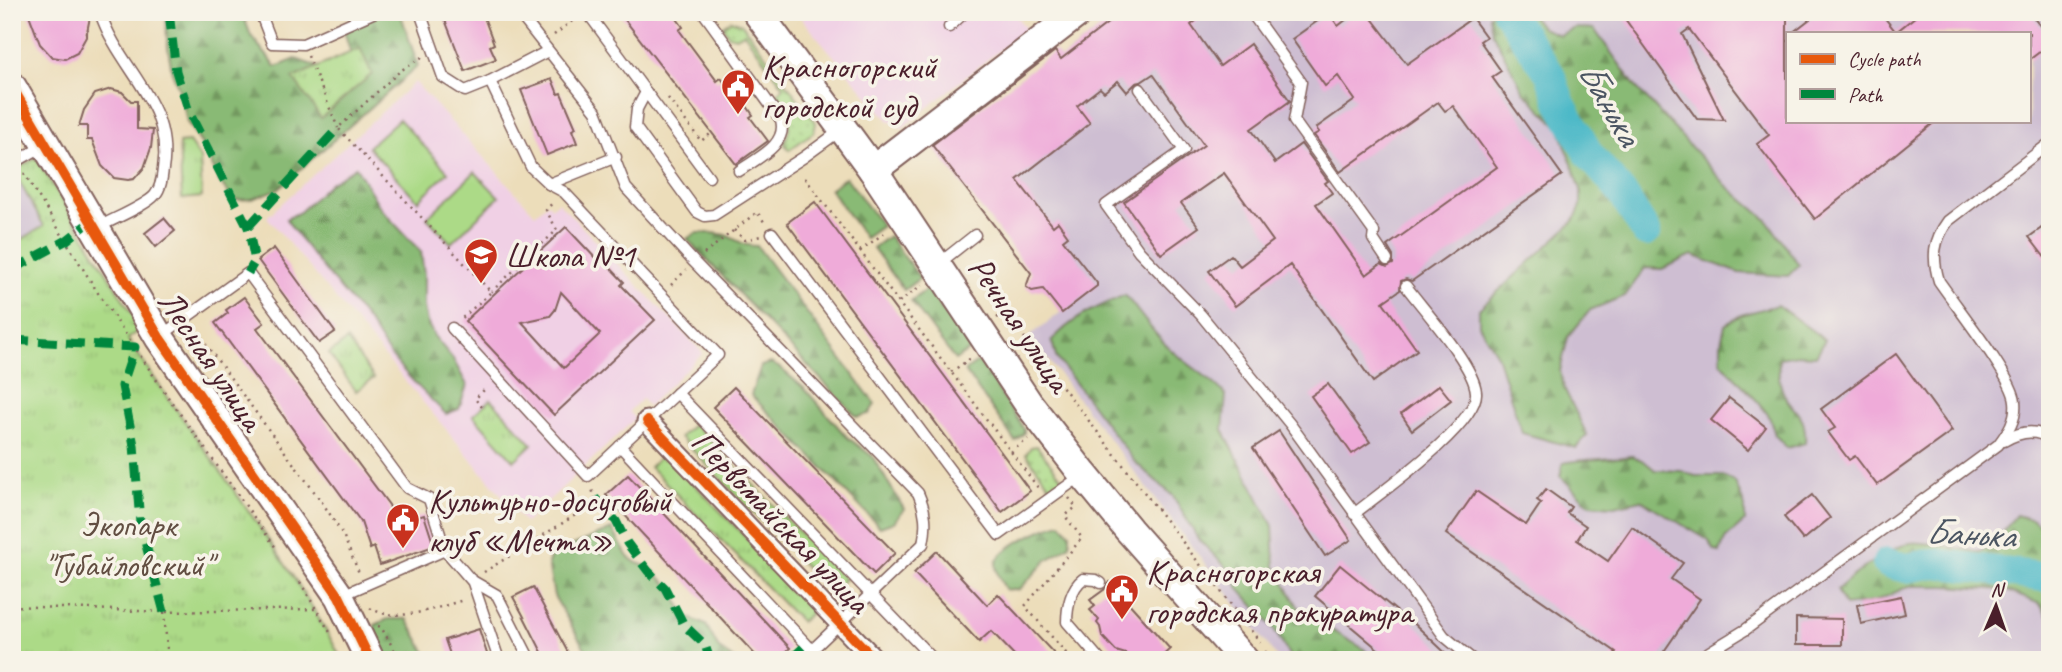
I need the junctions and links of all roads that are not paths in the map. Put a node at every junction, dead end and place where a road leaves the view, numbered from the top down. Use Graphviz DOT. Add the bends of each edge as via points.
graph roads {
  1 [pos="100,12"];
  2 [pos="260,12"];
  3 [pos="375,12"];
  4 [pos="420,12"];
  5 [pos="518,12"];
  6 [pos="585,12"];
  7 [pos="757,12"];
  8 [pos="965,12"];
  9 [pos="1079,12"];
  10 [pos="1251,12"];
  11 [pos="708,14"];
  12 [pos="949,27"];
  13 [pos="545,47"];
  14 [pos="491,82"];
  15 [pos="12,87"];
  16 [pos="1140,89"];
  17 [pos="646,92"];
  18 [pos="843,128"];
  19 [pos="2050,143"];
  20 [pos="46,145"];
  21 [pos="616,158"];
  22 [pos="15,163"];
  23 [pos="873,170"];
  24 [pos="740,171"];
  25 [pos="709,177"];
  26 [pos="549,184"];
  27 [pos="96,229"];
  28 [pos="772,233"];
  29 [pos="975,235"];
  30 [pos="1387,260"];
  31 [pos="932,273"];
  32 [pos="1406,286"];
  33 [pos="452,328"];
  34 [pos="159,337"];
  35 [pos="677,393"];
  36 [pos="647,421"];
  37 [pos="2050,439"];
  38 [pos="1998,445"];
  39 [pos="620,446"];
  40 [pos="1072,482"];
  41 [pos="1354,514"];
  42 [pos="445,550"];
  43 [pos="471,580"];
  44 [pos="1101,583"];
  45 [pos="872,593"];
  46 [pos="336,600"];
  47 [pos="841,623"];
  48 [pos="813,650"];
  49 [pos="370,660"];
  50 [pos="499,660"];
  51 [pos="530,660"];
  52 [pos="821,660"];
  53 [pos="875,660"];
  54 [pos="934,660"];
  55 [pos="1101,660"];
  56 [pos="1244,660"];
  57 [pos="1473,660"];
  58 [pos="1700,660"];
  1 -- 27 [label="lane" via="159,120 165,159 156,194"];
  2 -- 3 [label="lane" via="272,43 303,44"];
  4 -- 14 [label="lane" via="443,77 464,91"];
  5 -- 13 [label="lane"];
  6 -- 17 [label="lane"];
  7 -- 18 [label="main road, Речная улица"];
  8 -- 12 [label="lane"];
  9 -- 23 [label="main road"];
  10 -- 30 [label="lane" via="1301,82 1294,121 1374,232 1373,239"];
  11 -- 24 [label="lane" via="783,126 779,141"];
  13 -- 14 [label="lane"];
  13 -- 21 [label="lane" via="596,111"];
  14 -- 26 [label="lane" via="531,167"];
  15 -- 20 [label="main road, Лесная улица"];
  16 -- 41 [label="lane" via="1184,150 1106,205 1139,251 1200,315 1290,424"];
  17 -- 18 [label="lane" via="635,127 697,212 705,216 714,215"];
  17 -- 25 [label="lane"];
  18 -- 23 [label="main road, Речная улица"];
  19 -- 38 [label="lane" via="1948,221 1934,248 1939,281 2004,374 2015,398 2010,430"];
  20 -- 22 [label="lane"];
  20 -- 27 [label="main road, Лесная улица"];
  21 -- 26 [label="lane"];
  21 -- 45 [label="lane" via="626,188 918,493 925,510 923,544"];
  23 -- 31 [label="main road, Речная улица"];
  26 -- 35 [label="lane" via="564,192 718,355"];
  27 -- 34 [label="main road, Лесная улица"];
  28 -- 40 [label="lane" via="999,535"];
  29 -- 31 [label="lane"];
  31 -- 40 [label="main road, Речная улица" via="1028,403"];
  32 -- 41 [label="lane" via="1468,369 1475,404 1455,432"];
  33 -- 39 [label="lane" via="588,476"];
  34 -- 42 [label="lane" via="248,273 407,488 429,499"];
  34 -- 46 [label="main road, Лесная улица"];
  35 -- 36 [label="lane"];
  35 -- 45 [label="lane"];
  36 -- 39 [label="lane"];
  36 -- 47 [label="street, Первомайская улица"];
  37 -- 38 [label="lane" via="2028,431"];
  38 -- 58 [label="lane"];
  39 -- 48 [label="lane"];
  40 -- 56 [label="main road, Речная улица"];
  41 -- 57 [label="lane" via="1444,636"];
  42 -- 43 [label="lane"];
  42 -- 46 [label="lane"];
  43 -- 50 [label="lane"];
  43 -- 51 [label="lane" via="497,595"];
  44 -- 55 [label="lane" via="1083,579 1075,585 1067,615"];
  45 -- 47 [label="lane"];
  45 -- 54 [label="lane"];
  46 -- 49 [label="main road, Лесная улица"];
  47 -- 48 [label="lane"];
  47 -- 53 [label="street, Первомайская улица"];
  48 -- 52 [label="lane"];
}
